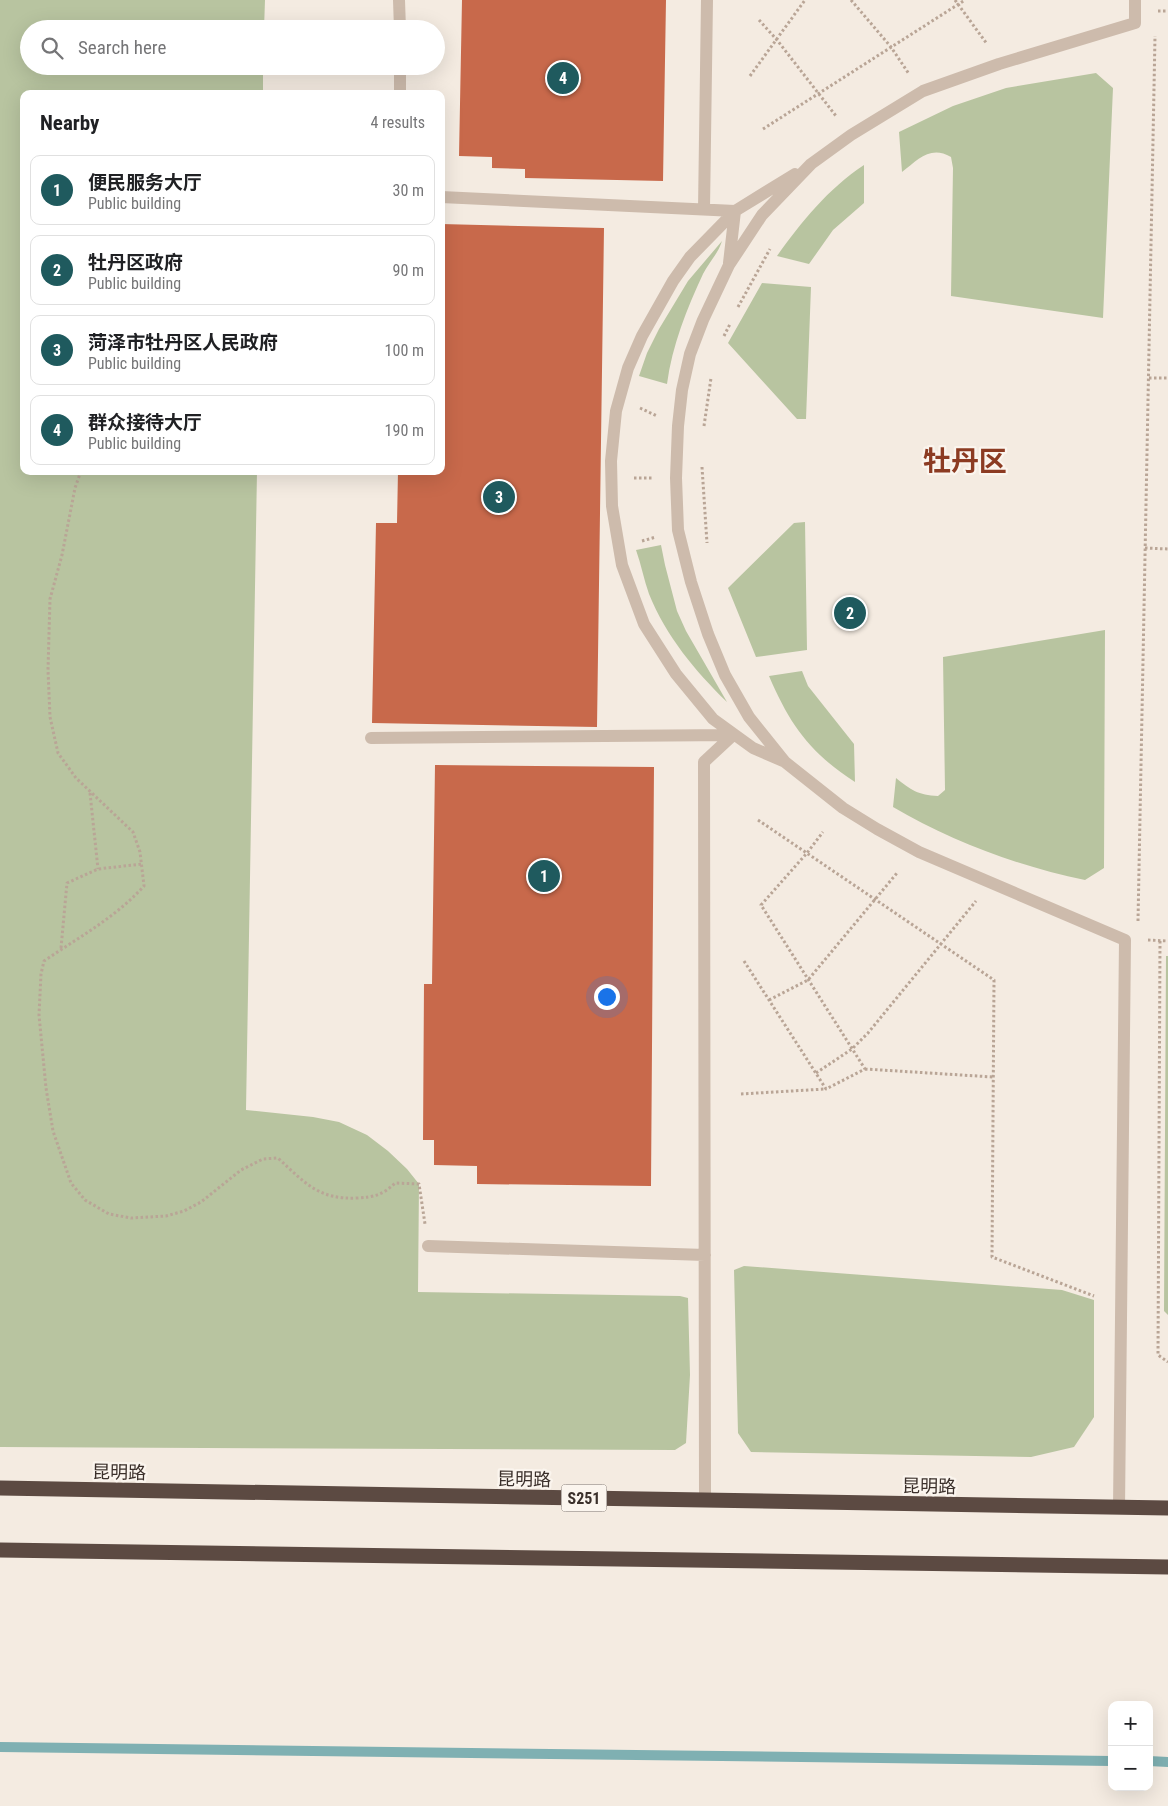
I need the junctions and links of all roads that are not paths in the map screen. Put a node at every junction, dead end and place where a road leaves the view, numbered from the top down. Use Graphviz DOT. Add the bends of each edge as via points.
graph roads {
  1 [pos="400,0"];
  2 [pos="707,0"];
  3 [pos="1135,0"];
  4 [pos="400,20"];
  5 [pos="400,75"];
  6 [pos="400,90"];
  7 [pos="811,164"];
  8 [pos="445,197"];
  9 [pos="704,209"];
  10 [pos="735,211"];
  11 [pos="728,265"];
  12 [pos="733,735"];
  13 [pos="704,736"];
  14 [pos="371,738"];
  15 [pos="704,762"];
  16 [pos="785,762"];
  17 [pos="428,1246"];
  18 [pos="705,1255"];
  19 [pos="0,1488"];
  20 [pos="705,1500"];
  21 [pos="1119,1508"];
  22 [pos="1168,1508"];
  23 [pos="0,1550"];
  24 [pos="1168,1567"];
  1 -- 4 [label="street"];
  2 -- 9 [label="street"];
  3 -- 7 [label="street" via="1135,23 999,64 924,91 850,135"];
  5 -- 6 [label="street"];
  7 -- 10 [label="street"];
  7 -- 11 [label="street" via="762,215"];
  8 -- 9 [label="street"];
  9 -- 10 [label="street"];
  10 -- 11 [label="street"];
  10 -- 12 [label="street" via="690,257 642,336 619,398 611,478 612,506 622,565 644,624 676,674 713,719"];
  11 -- 16 [label="street" via="690,354 682,390 676,478 678,530 691,582 725,675 749,717"];
  12 -- 13 [label="street"];
  12 -- 15 [label="street"];
  12 -- 16 [label="street"];
  13 -- 14 [label="street"];
  13 -- 15 [label="street"];
  15 -- 18 [label="street"];
  16 -- 21 [label="street" via="843,808 919,852 1124,940"];
  17 -- 18 [label="street"];
  18 -- 20 [label="street"];
  19 -- 20 [label="highway, 昆明路 / S251"];
  20 -- 21 [label="highway, 昆明路 / S251"];
  21 -- 22 [label="highway, 昆明路 / S251"];
  23 -- 24 [label="highway"];
}
